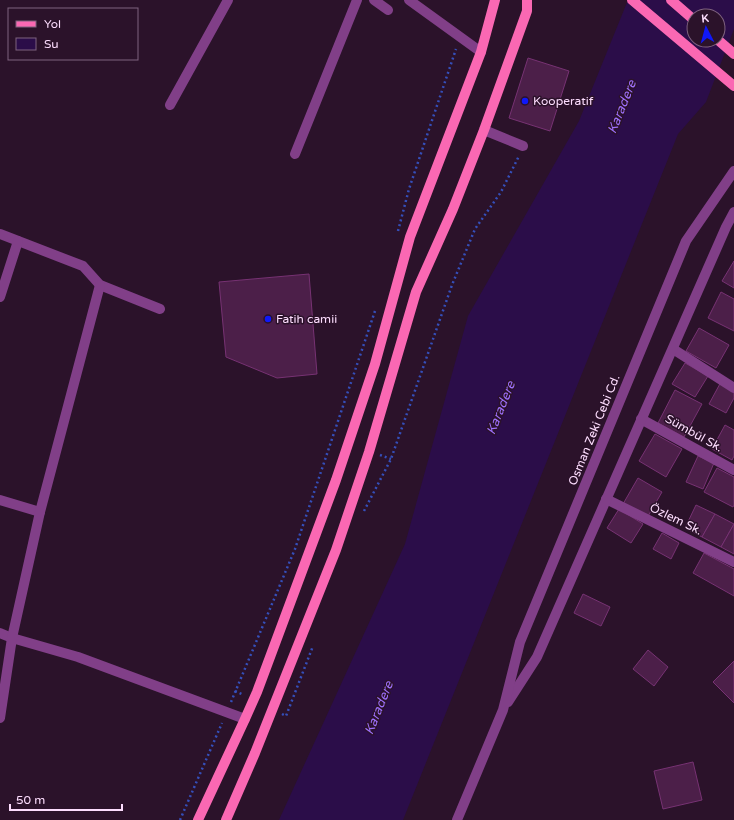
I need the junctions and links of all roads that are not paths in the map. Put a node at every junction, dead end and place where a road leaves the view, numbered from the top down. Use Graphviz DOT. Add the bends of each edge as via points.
graph roads {
  1 [pos="228,0"];
  2 [pos="357,0"];
  3 [pos="374,0"];
  4 [pos="409,0"];
  5 [pos="495,0"];
  6 [pos="527,0"];
  7 [pos="632,0"];
  8 [pos="671,0"];
  9 [pos="388,10"];
  10 [pos="686,13"];
  11 [pos="726,47"];
  12 [pos="481,52"];
  13 [pos="734,54"];
  14 [pos="734,86"];
  15 [pos="170,105"];
  16 [pos="484,130"];
  17 [pos="523,146"];
  18 [pos="295,154"];
  19 [pos="734,171"];
  20 [pos="734,212"];
  21 [pos="0,234"];
  22 [pos="18,241"];
  23 [pos="100,285"];
  24 [pos="0,297"];
  25 [pos="160,309"];
  26 [pos="673,349"];
  27 [pos="734,388"];
  28 [pos="641,419"];
  29 [pos="734,470"];
  30 [pos="606,499"];
  31 [pos="0,500"];
  32 [pos="40,512"];
  33 [pos="734,562"];
  34 [pos="0,633"];
  35 [pos="12,638"];
  36 [pos="503,710"];
  37 [pos="0,718"];
  38 [pos="245,719"];
  39 [pos="198,820"];
  40 [pos="226,820"];
  41 [pos="457,820"];
  1 -- 15 [label="street"];
  2 -- 18 [label="street"];
  3 -- 9 [label="street"];
  4 -- 12 [label="street"];
  5 -- 12 [label="main road"];
  6 -- 16 [label="main road" via="526,11"];
  7 -- 14 [label="main road"];
  8 -- 10 [label="main road"];
  11 -- 13 [label="main road"];
  12 -- 38 [label="main road" via="410,237 375,364 336,480"];
  16 -- 17 [label="street"];
  16 -- 40 [label="main road" via="416,292 369,452 336,550"];
  19 -- 36 [label="street, Osman Zeki Cebi Cd." via="686,241 520,642"];
  20 -- 26 [label="street, Osman Zeki Cebi Cd."];
  21 -- 22 [label="street"];
  22 -- 23 [label="street" via="83,266"];
  22 -- 24 [label="street"];
  23 -- 25 [label="street"];
  23 -- 32 [label="street"];
  26 -- 27 [label="street"];
  26 -- 28 [label="street, Osman Zeki Cebi Cd."];
  28 -- 29 [label="street, Sümbül Sk."];
  28 -- 30 [label="street, Osman Zeki Cebi Cd."];
  30 -- 33 [label="street, Özlem Sk."];
  30 -- 36 [label="street, Osman Zeki Cebi Cd." via="537,657"];
  31 -- 32 [label="street"];
  32 -- 35 [label="street"];
  34 -- 35 [label="street"];
  35 -- 37 [label="street"];
  35 -- 38 [label="street" via="78,657"];
  36 -- 41 [label="street, Osman Zeki Cebi Cd."];
  38 -- 39 [label="main road"];
}
